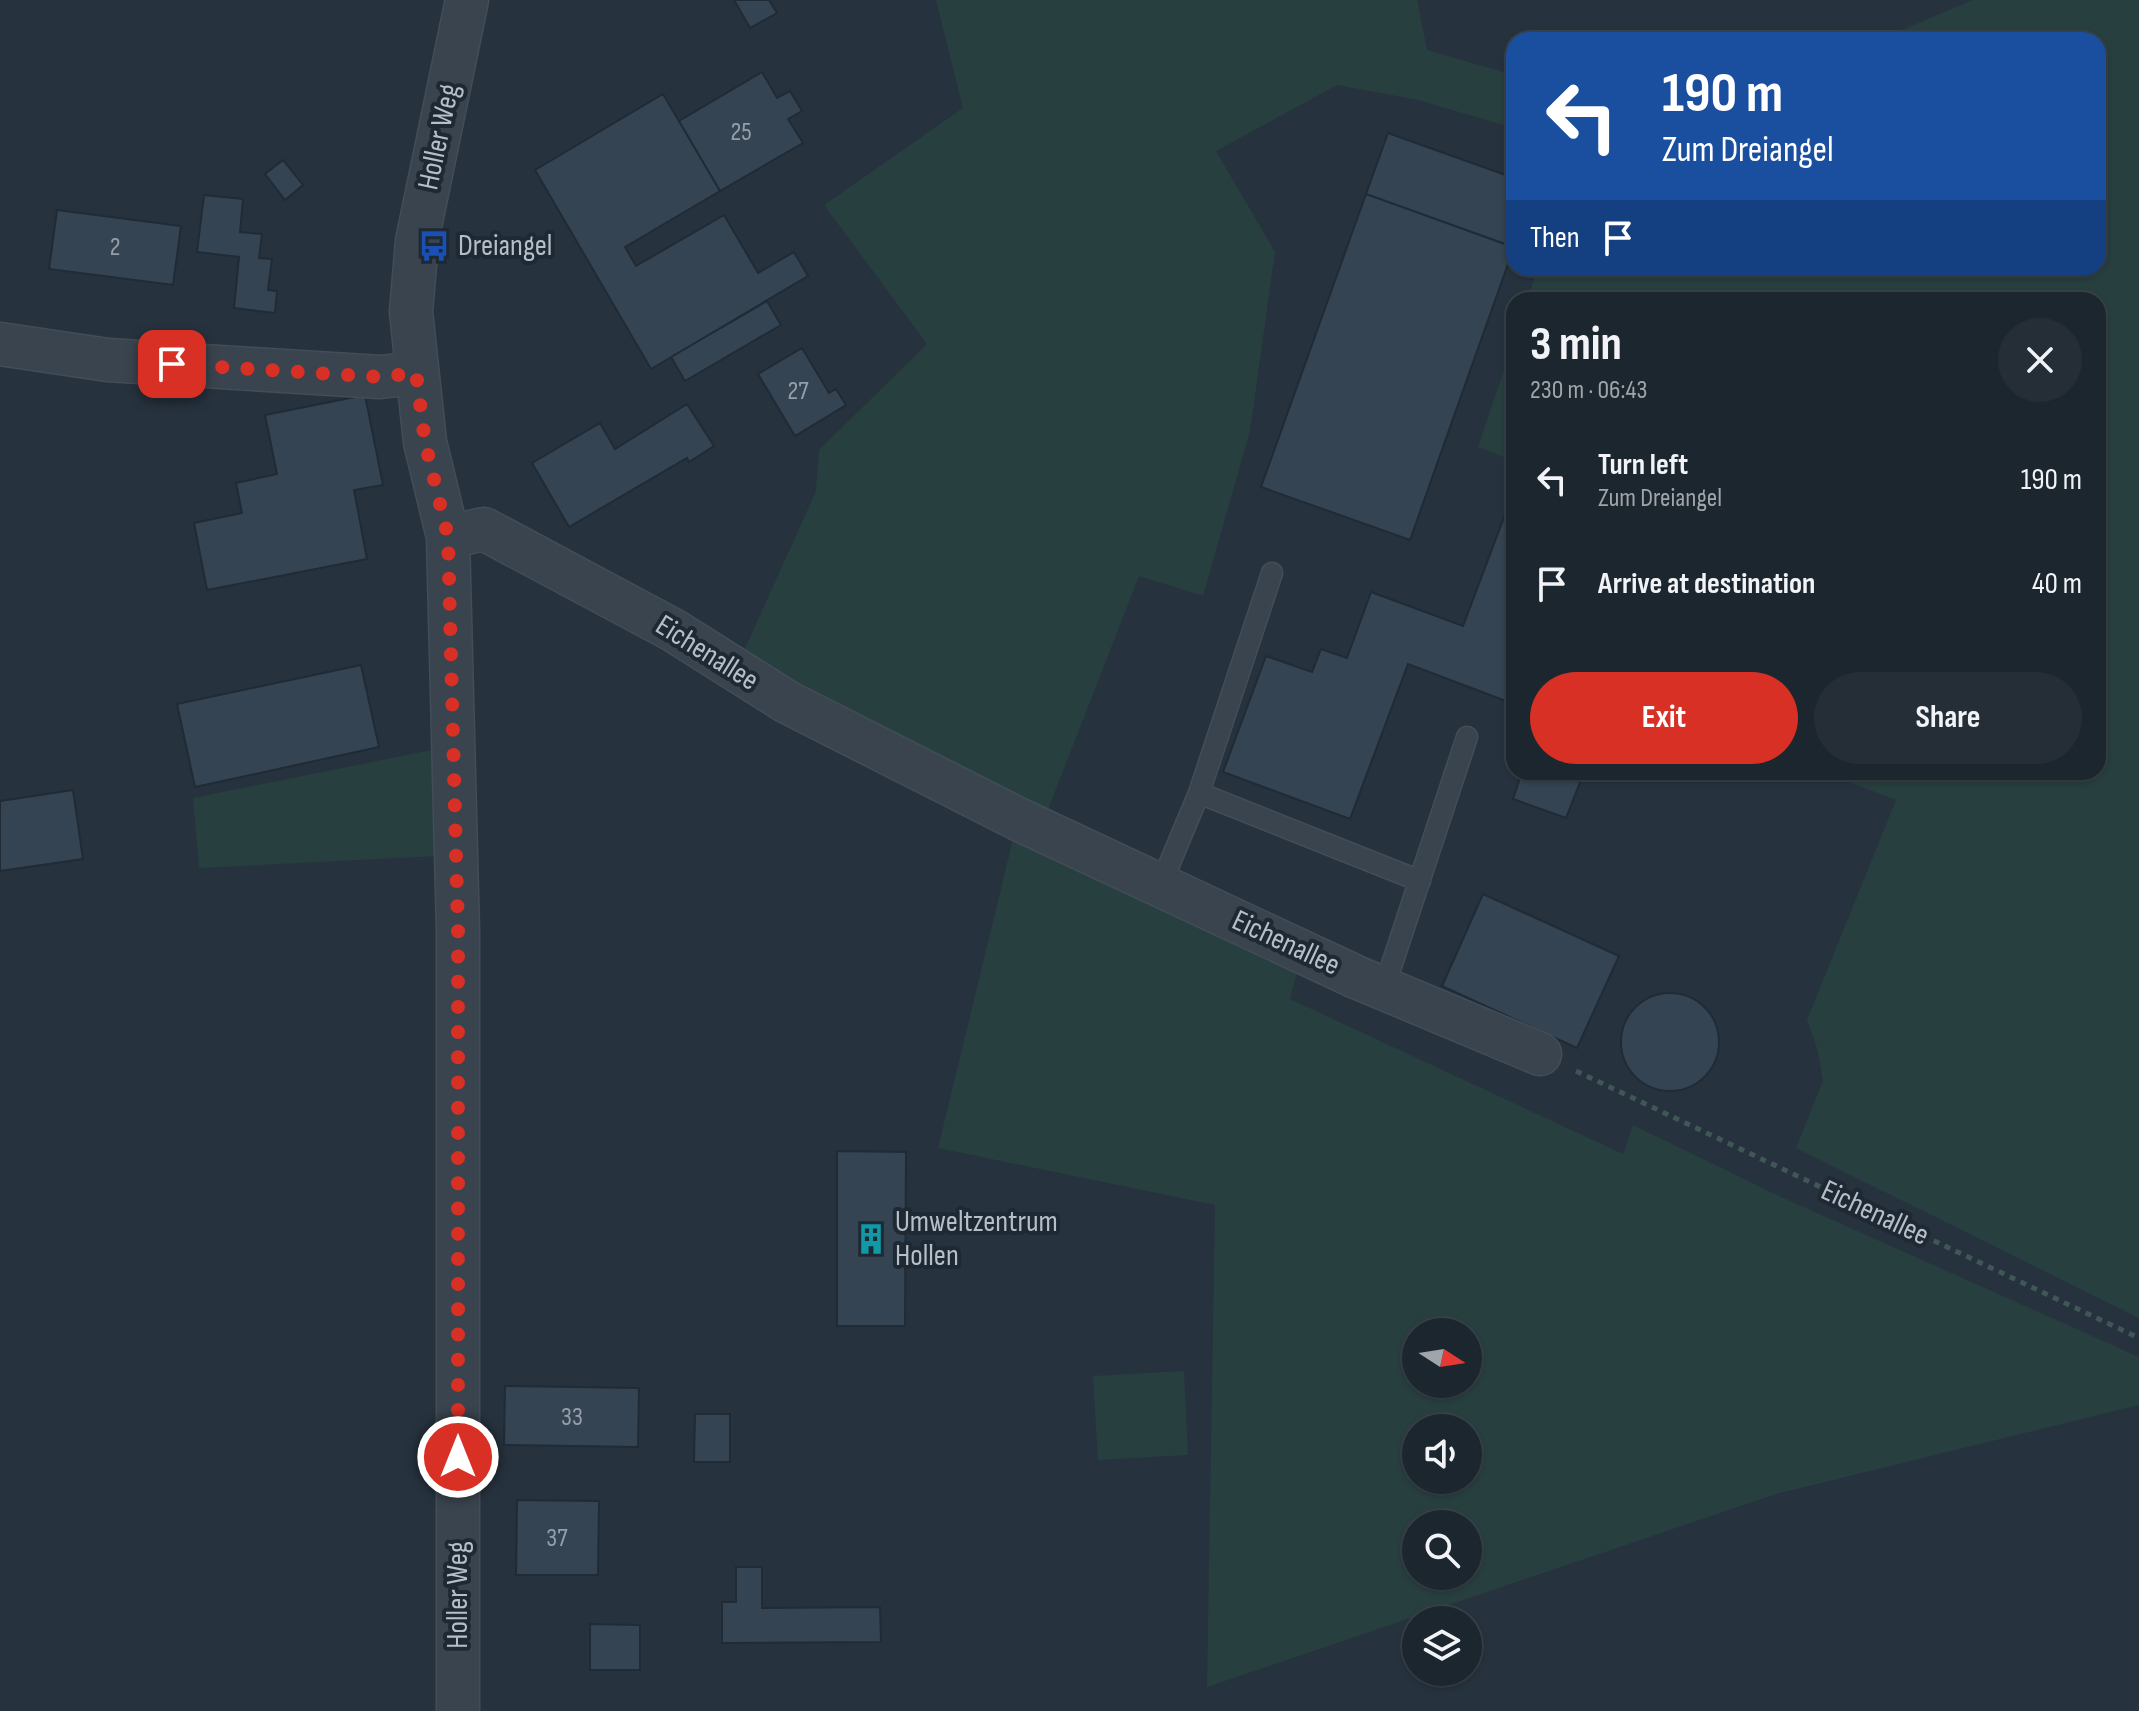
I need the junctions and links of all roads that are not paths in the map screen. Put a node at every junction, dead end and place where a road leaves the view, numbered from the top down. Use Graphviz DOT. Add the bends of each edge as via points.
graph roads {
  1 [pos="467,0"];
  2 [pos="0,344"];
  3 [pos="416,373"];
  4 [pos="448,537"];
  5 [pos="1272,573"];
  6 [pos="1467,737"];
  7 [pos="1199,793"];
  8 [pos="1420,881"];
  9 [pos="1161,884"];
  10 [pos="1384,988"];
  11 [pos="1540,1054"];
  12 [pos="458,1711"];
  1 -- 3 [label="street, Holler Weg" via="417,241 411,312"];
  2 -- 3 [label="street" via="108,360 380,377"];
  3 -- 4 [label="street, Holler Weg" via="425,442"];
  4 -- 9 [label="street, Eichenallee" via="484,529 673,630 787,702 1018,819"];
  4 -- 12 [label="street, Holler Weg" via="458,932"];
  5 -- 7 [label="lane"];
  6 -- 8 [label="lane"];
  7 -- 8 [label="lane"];
  7 -- 9 [label="lane"];
  8 -- 10 [label="lane"];
  9 -- 10 [label="street, Eichenallee"];
  10 -- 11 [label="street, Eichenallee"];
}
